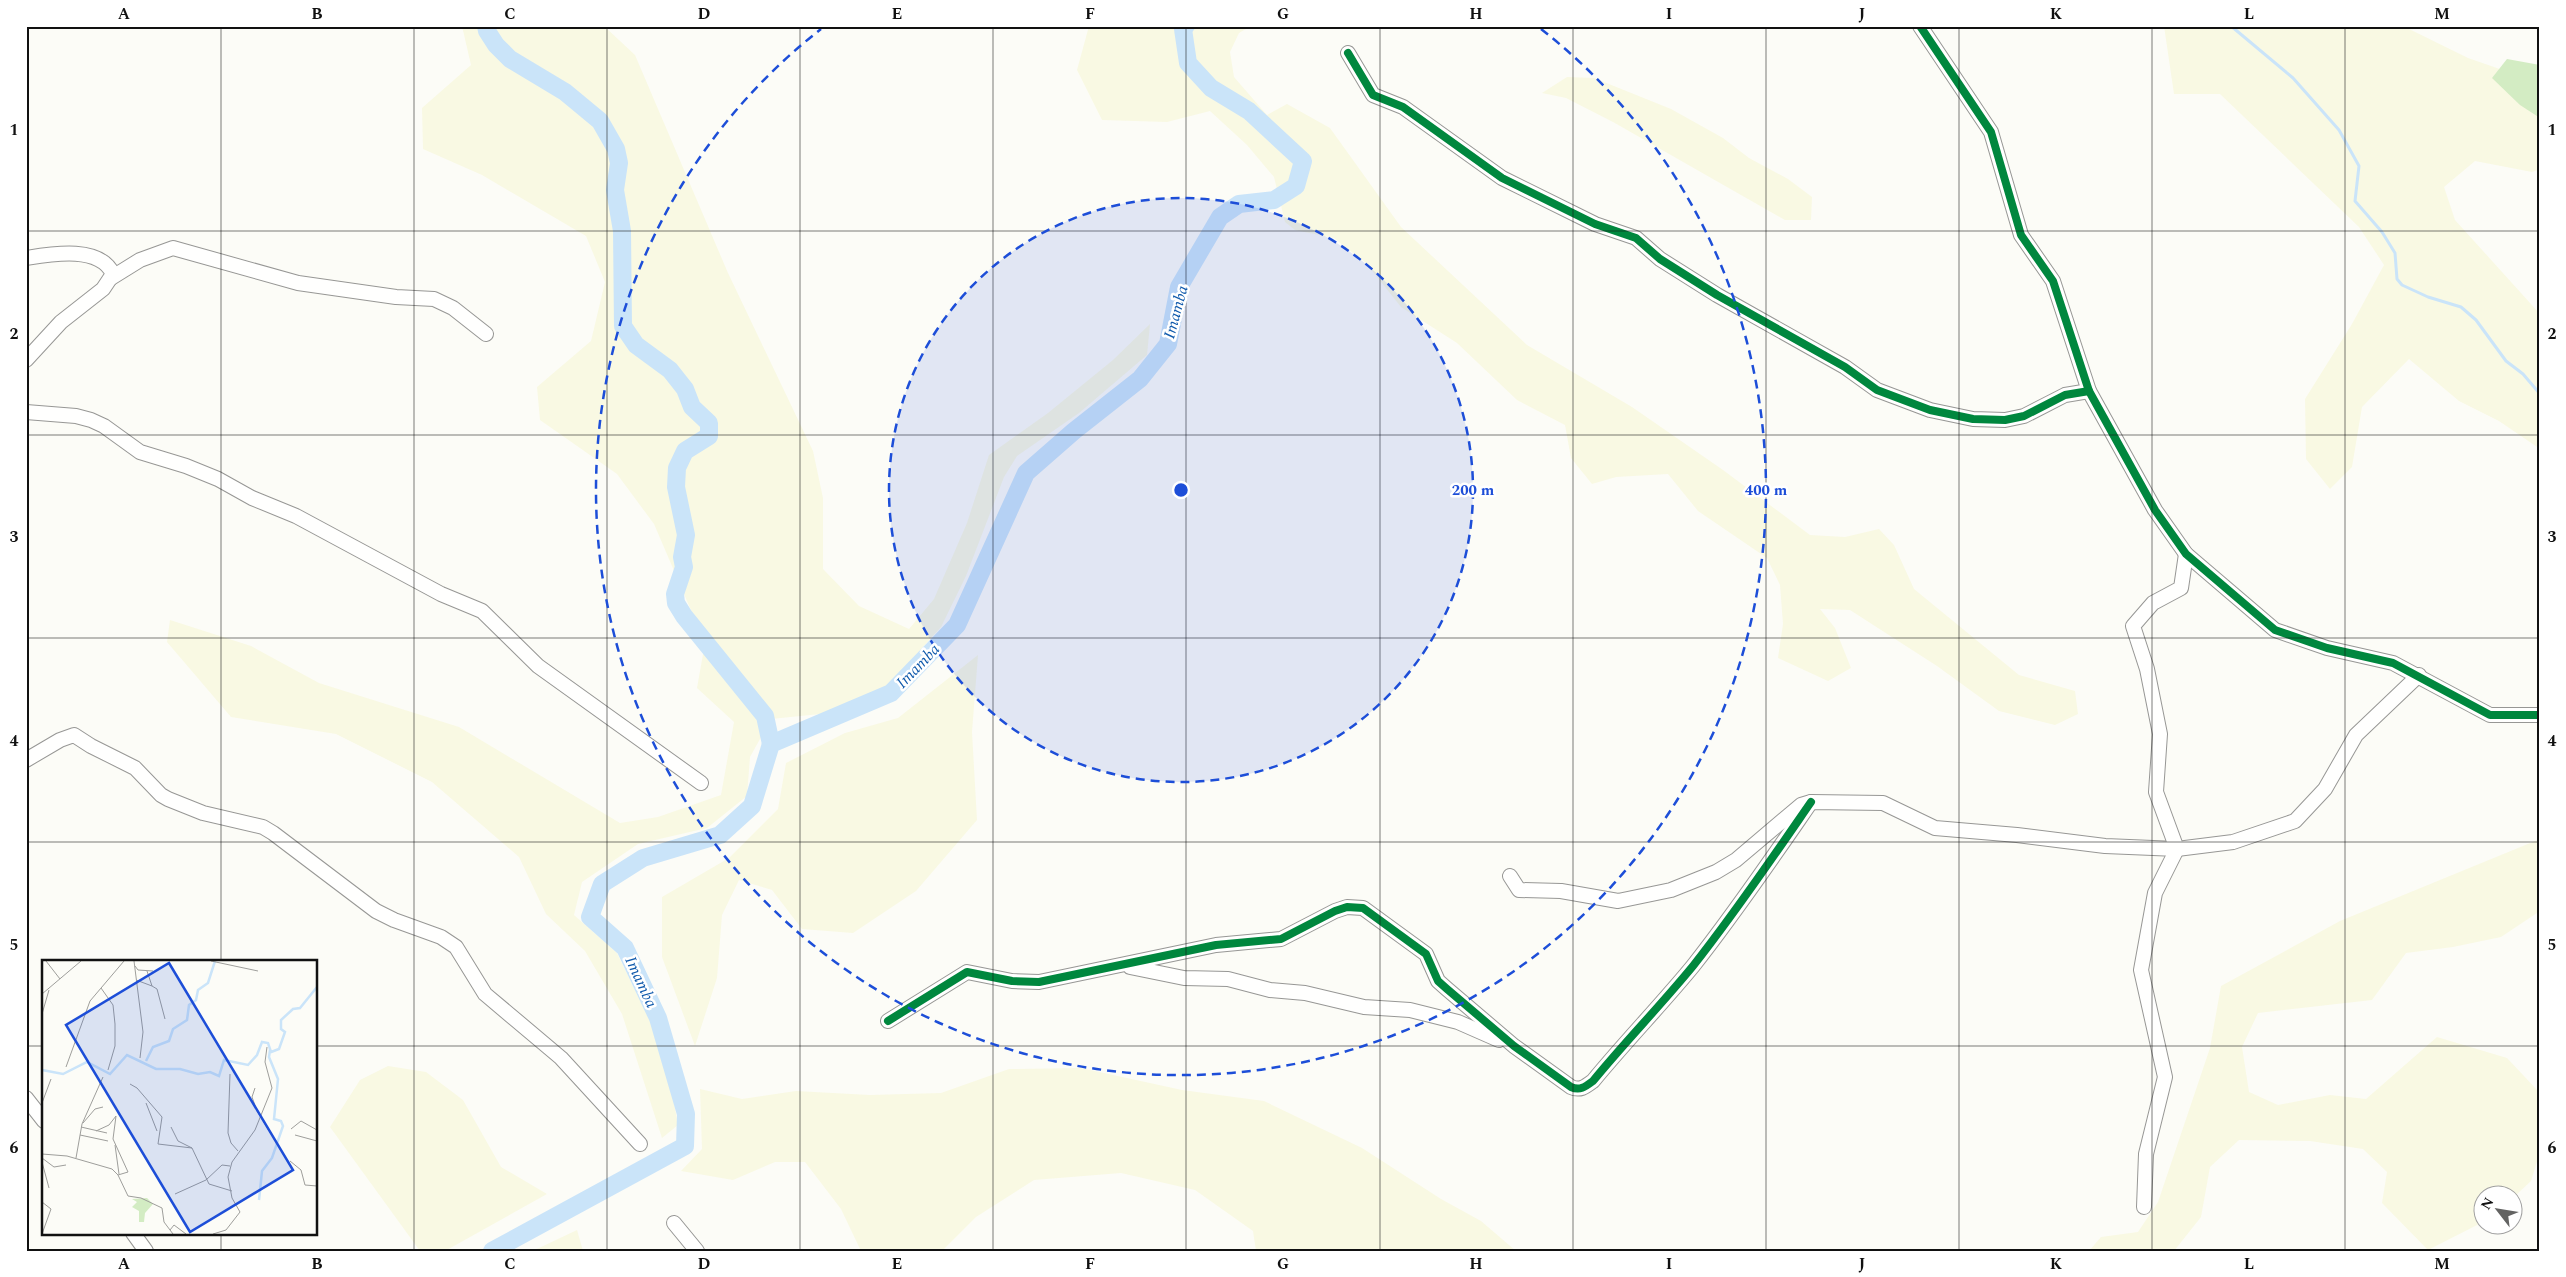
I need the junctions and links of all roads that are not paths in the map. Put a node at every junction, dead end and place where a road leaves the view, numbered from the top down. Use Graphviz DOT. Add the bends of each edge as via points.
graph roads {
  1 [pos="1920,26"];
  2 [pos="1348,53"];
  3 [pos="26,258"];
  4 [pos="112,278"];
  5 [pos="486,334"];
  6 [pos="26,360"];
  7 [pos="2089,392"];
  8 [pos="26,412"];
  9 [pos="2186,554"];
  10 [pos="2419,675"];
  11 [pos="2540,715"];
  12 [pos="26,760"];
  13 [pos="701,783"];
  14 [pos="1811,802"];
  15 [pos="2177,848"];
  16 [pos="1510,876"];
  17 [pos="1125,966"];
  18 [pos="888,1021"];
  19 [pos="1514,1046"];
  20 [pos="26,1098"];
  21 [pos="42,1118"];
  22 [pos="640,1144"];
  23 [pos="2144,1207"];
  24 [pos="674,1223"];
  25 [pos="134,1234"];
  26 [pos="146,1251"];
  27 [pos="697,1251"];
  1 -- 7 [label="street" via="1991,132 2021,235 2053,281"];
  2 -- 7 [label="street" via="1373,95 1402,107 1502,178 1595,224 1636,238 1684,275 1845,366 1877,390 1930,410 1973,419 2005,420 2024,416 2065,395"];
  3 -- 4 [label="street" via="60,254 96,257 111,269"];
  4 -- 5 [label="street" via="157,252 173,248 187,250 298,283 386,296 434,299 453,308"];
  4 -- 6 [label="street" via="61,322"];
  7 -- 9 [label="street" via="2155,510"];
  8 -- 13 [label="street" via="91,420 140,452 218,479 252,498 296,516 441,594 482,611 538,666"];
  9 -- 10 [label="street" via="2275,630 2327,648 2393,663"];
  9 -- 15 [label="street" via="2180,588 2153,603 2133,626 2148,669 2160,734 2156,792"];
  10 -- 11 [label="street" via="2490,715"];
  10 -- 15 [label="street" via="2356,735 2326,789 2295,821 2233,842"];
  12 -- 22 [label="street" via="60,740 74,736 135,768 168,799 203,813 263,827 376,911 441,937 461,953 485,994 561,1058"];
  14 -- 15 [label="street" via="1883,803 1935,828 2105,846"];
  14 -- 16 [label="street" via="1801,805 1736,860 1716,872 1671,890 1618,901 1560,891 1519,890"];
  14 -- 19 [label="street" via="1757,883 1693,965 1593,1082 1584,1088 1571,1087"];
  15 -- 23 [label="street" via="2155,893 2141,970 2165,1077 2146,1154"];
  17 -- 18 [label="street" via="1039,982 1012,981 968,972"];
  17 -- 19 [label="street" via="1184,978 1228,979 1364,1007 1410,1010 1458,1022"];
  17 -- 19 [label="street" via="1216,945 1280,939 1335,911 1347,907 1363,908 1426,954 1438,981"];
  20 -- 21 [label="street"];
  24 -- 27 [label="street"];
  25 -- 26 [label="street"];
}
